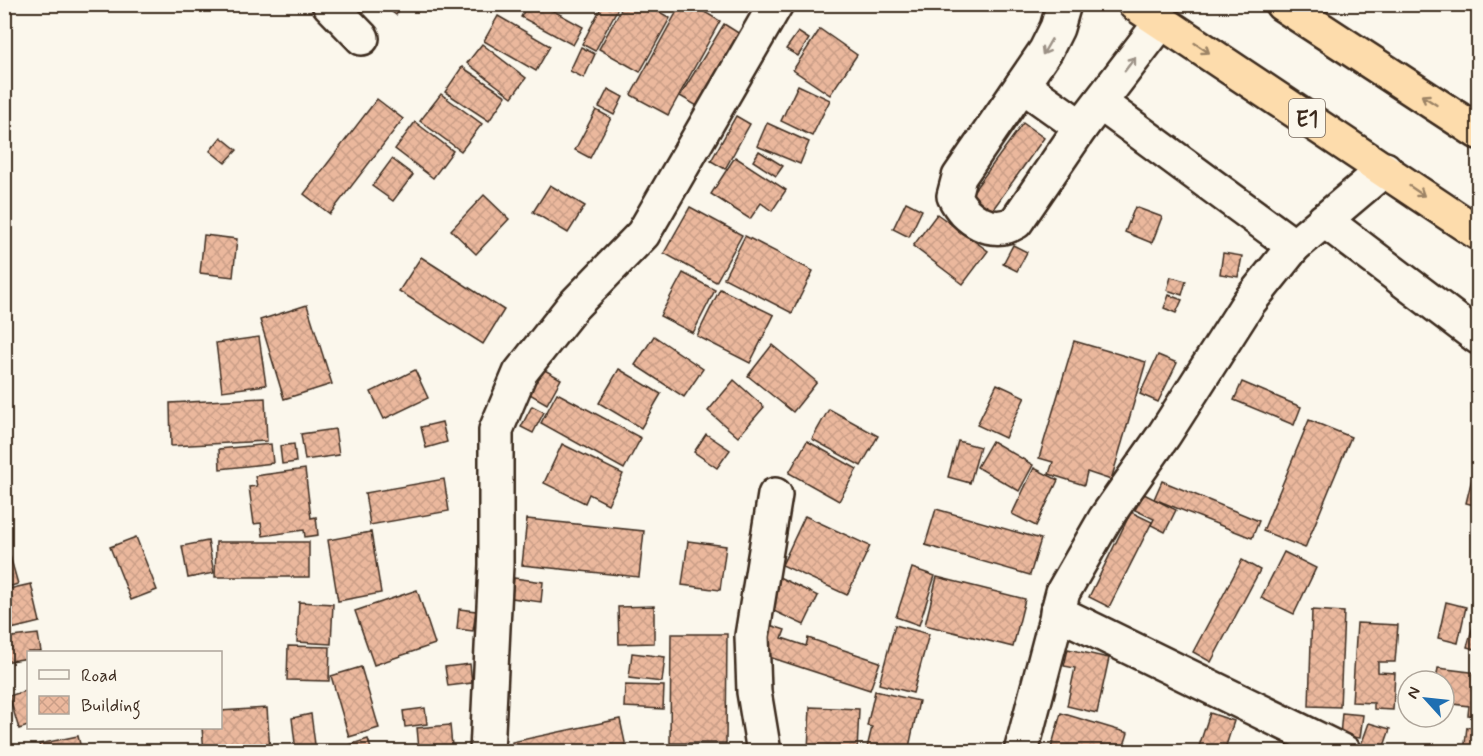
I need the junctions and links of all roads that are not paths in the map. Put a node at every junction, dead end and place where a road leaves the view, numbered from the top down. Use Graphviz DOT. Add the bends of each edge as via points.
graph roads {
  1 [pos="328,4"];
  2 [pos="776,4"];
  3 [pos="1064,4"];
  4 [pos="1282,4"];
  5 [pos="1149,13"];
  6 [pos="362,38"];
  7 [pos="1022,85"];
  8 [pos="1091,115"];
  9 [pos="1479,132"];
  10 [pos="1385,169"];
  11 [pos="1324,220"];
  12 [pos="1479,233"];
  13 [pos="1293,246"];
  14 [pos="1479,337"];
  15 [pos="775,495"];
  16 [pos="1057,612"];
  17 [pos="487,752"];
  18 [pos="764,752"];
  19 [pos="1021,752"];
  20 [pos="1344,752"];
  1 -- 6 [label="street"];
  2 -- 17 [label="street" via="644,234 573,306 520,373 496,430 496,565"];
  3 -- 7 [label="street, one-way" via="1046,50"];
  9 -- 4 [label="highway, one-way"];
  8 -- 5 [label="street, one-way"];
  5 -- 10 [label="highway, E1, one-way"];
  7 -- 8 [label="street"];
  7 -- 8 [label="street" via="959,177 954,196 959,208 995,229 1016,222"];
  8 -- 13 [label="street"];
  10 -- 11 [label="street"];
  10 -- 12 [label="highway, E1, one-way"];
  11 -- 13 [label="street"];
  11 -- 14 [label="street"];
  13 -- 16 [label="street" via="1249,302 1105,519 1063,592"];
  15 -- 18 [label="street" via="752,636 754,692"];
  16 -- 19 [label="street"];
  16 -- 20 [label="street"];
}
